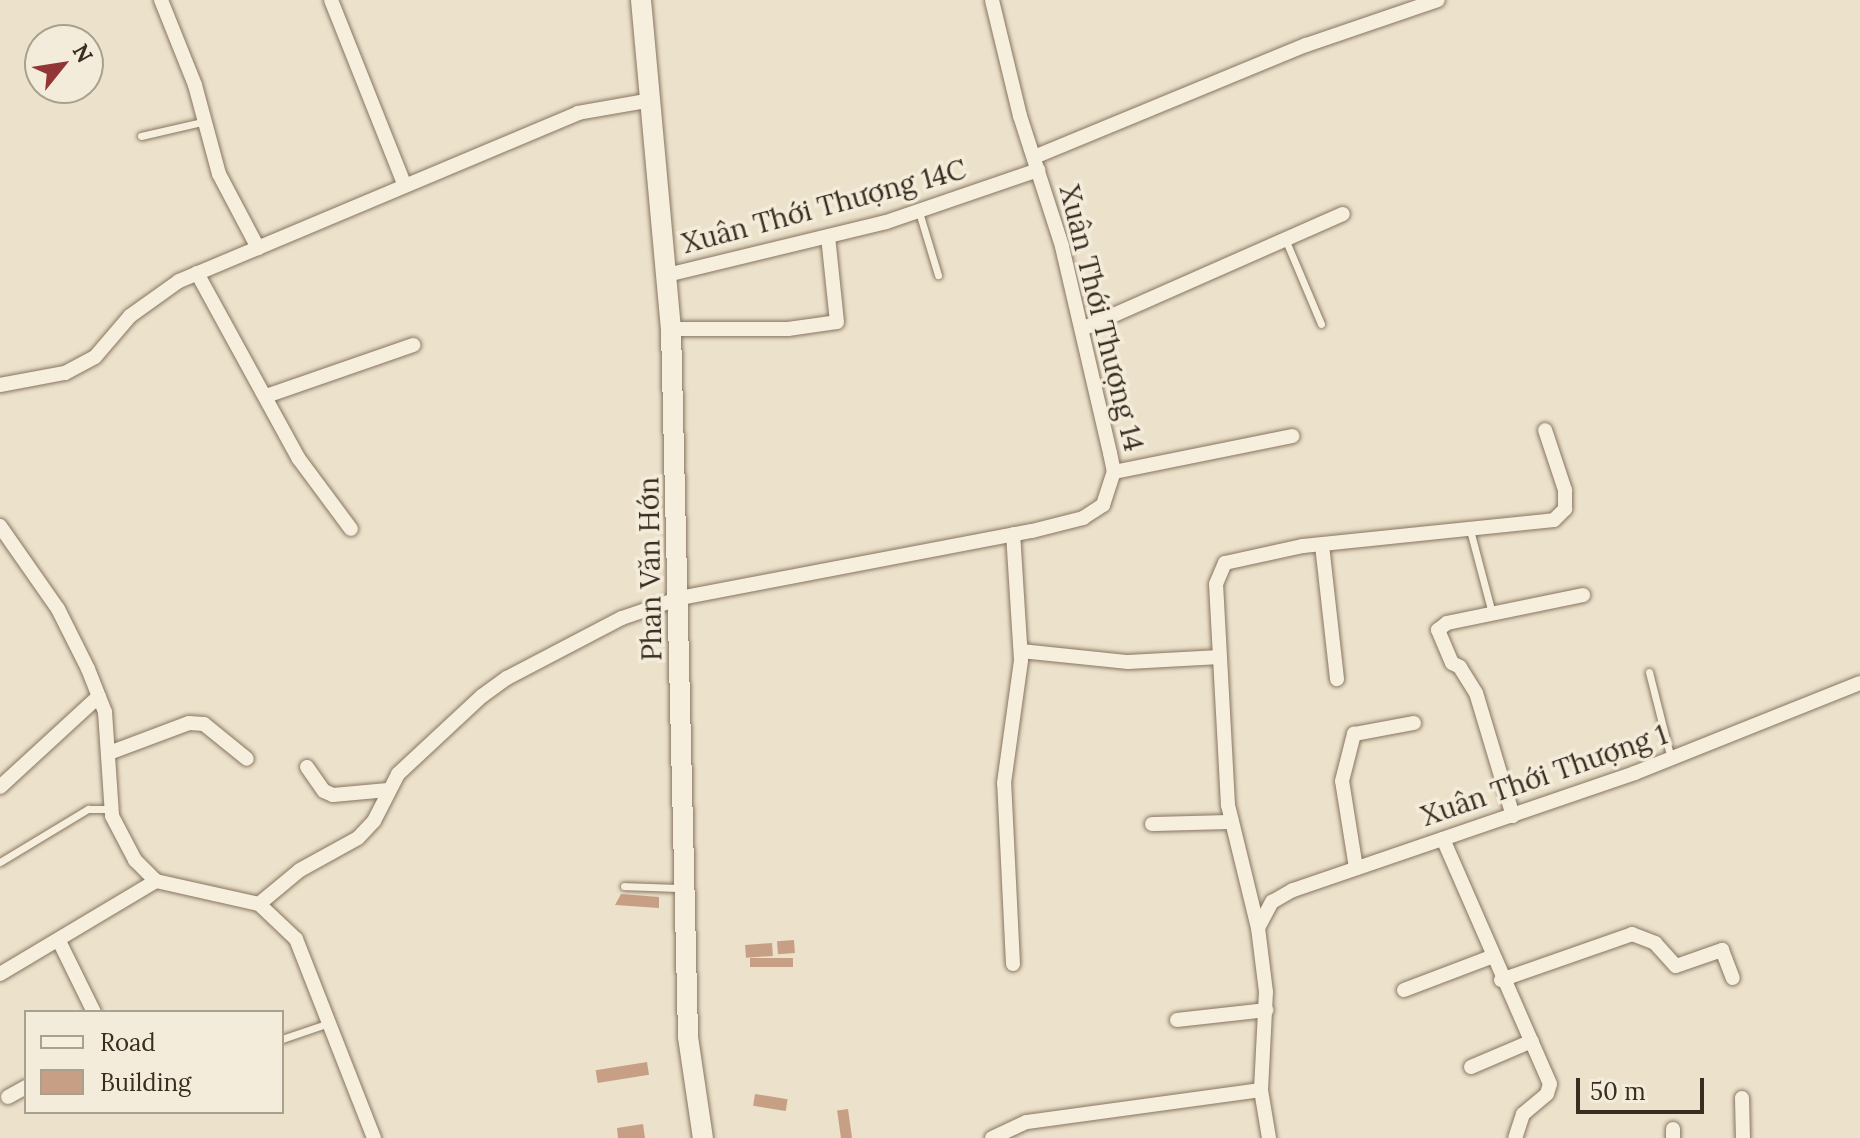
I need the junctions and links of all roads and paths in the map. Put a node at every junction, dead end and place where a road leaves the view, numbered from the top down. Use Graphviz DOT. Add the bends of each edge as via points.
graph roads {
  1 [pos="161,0"];
  2 [pos="331,0"];
  3 [pos="641,0"];
  4 [pos="992,0"];
  5 [pos="1438,0"];
  6 [pos="652,100"];
  7 [pos="202,122"];
  8 [pos="141,136"];
  9 [pos="1036,164"];
  10 [pos="404,183"];
  11 [pos="919,212"];
  12 [pos="1343,214"];
  13 [pos="828,237"];
  14 [pos="1286,241"];
  15 [pos="258,248"];
  16 [pos="197,273"];
  17 [pos="667,275"];
  18 [pos="938,275"];
  19 [pos="1321,324"];
  20 [pos="671,329"];
  21 [pos="1082,329"];
  22 [pos="413,345"];
  23 [pos="0,385"];
  24 [pos="266,396"];
  25 [pos="1545,430"];
  26 [pos="1292,436"];
  27 [pos="1114,472"];
  28 [pos="0,526"];
  29 [pos="351,529"];
  30 [pos="1470,530"];
  31 [pos="1013,534"];
  32 [pos="1322,545"];
  33 [pos="1583,595"];
  34 [pos="680,598"];
  35 [pos="1492,614"];
  36 [pos="1021,651"];
  37 [pos="1220,657"];
  38 [pos="1649,672"];
  39 [pos="1337,679"];
  40 [pos="1860,683"];
  41 [pos="99,696"];
  42 [pos="1414,723"];
  43 [pos="109,753"];
  44 [pos="247,759"];
  45 [pos="1671,759"];
  46 [pos="307,767"];
  47 [pos="0,787"];
  48 [pos="388,790"];
  49 [pos="112,810"];
  50 [pos="1513,816"];
  51 [pos="1231,822"];
  52 [pos="1152,824"];
  53 [pos="1443,839"];
  54 [pos="0,862"];
  55 [pos="1356,868"];
  56 [pos="156,881"];
  57 [pos="624,886"];
  58 [pos="685,888"];
  59 [pos="259,904"];
  60 [pos="1258,928"];
  61 [pos="59,941"];
  62 [pos="1491,957"];
  63 [pos="1013,964"];
  64 [pos="0,974"];
  65 [pos="1733,978"];
  66 [pos="1501,980"];
  67 [pos="1404,990"];
  68 [pos="93,1010"];
  69 [pos="1266,1010"];
  70 [pos="1177,1020"];
  71 [pos="331,1023"];
  72 [pos="284,1038"];
  73 [pos="1532,1041"];
  74 [pos="1471,1067"];
  75 [pos="24,1088"];
  76 [pos="1261,1090"];
  77 [pos="8,1097"];
  78 [pos="1742,1098"];
  79 [pos="1016,1132"];
  80 [pos="374,1138"];
  81 [pos="703,1138"];
  82 [pos="992,1138"];
  83 [pos="1269,1138"];
  84 [pos="1515,1138"];
  85 [pos="1743,1138"];
  1 -- 7 [label="street" via="195,85"];
  2 -- 10 [label="street"];
  3 -- 6 [label="main road, Phan Văn Hớn"];
  4 -- 9 [label="street, Xuân Thới Thượng 14"];
  5 -- 9 [label="street, Xuân Thới Thượng 14C" via="1306,45"];
  6 -- 10 [label="street" via="578,113"];
  6 -- 17 [label="main road, Phan Văn Hớn"];
  7 -- 8 [label="lane"];
  7 -- 15 [label="street" via="219,174"];
  9 -- 11 [label="street, Xuân Thới Thượng 14C"];
  9 -- 21 [label="street, Xuân Thới Thượng 14"];
  10 -- 15 [label="street" via="354,210"];
  11 -- 13 [label="street, Xuân Thới Thượng 14C"];
  11 -- 18 [label="lane"];
  12 -- 14 [label="street"];
  13 -- 17 [label="street, Xuân Thới Thượng 14C"];
  13 -- 20 [label="street" via="837,322 788,329"];
  14 -- 19 [label="lane"];
  14 -- 21 [label="street"];
  15 -- 16 [label="street"];
  16 -- 23 [label="street" via="130,316 95,357 65,373"];
  16 -- 24 [label="street"];
  17 -- 20 [label="main road, Phan Văn Hớn"];
  20 -- 34 [label="main road, Phan Văn Hớn"];
  21 -- 27 [label="street, Xuân Thới Thượng 14"];
  22 -- 24 [label="street"];
  24 -- 29 [label="street" via="299,459"];
  25 -- 30 [label="street" via="1565,490 1565,509 1554,520"];
  26 -- 27 [label="street"];
  27 -- 31 [label="street, Xuân Thới Thượng 14" via="1108,498 1083,518"];
  28 -- 41 [label="street" via="58,609"];
  30 -- 32 [label="street"];
  30 -- 35 [label="lane"];
  31 -- 34 [label="street, Xuân Thới Thượng 14"];
  31 -- 36 [label="street"];
  32 -- 37 [label="street" via="1225,563 1216,584"];
  32 -- 39 [label="street"];
  33 -- 35 [label="street"];
  34 -- 48 [label="street, Xuân Thới Thượng 14" via="622,618 507,678 429,740"];
  34 -- 58 [label="main road, Phan Văn Hớn"];
  35 -- 50 [label="street" via="1441,625 1438,635 1476,693"];
  36 -- 37 [label="street" via="1128,662"];
  36 -- 63 [label="street" via="1004,783"];
  37 -- 51 [label="street"];
  38 -- 45 [label="lane"];
  40 -- 45 [label="street, Xuân Thới Thượng 1"];
  41 -- 43 [label="street"];
  41 -- 47 [label="street"];
  42 -- 55 [label="street" via="1354,734 1342,781"];
  43 -- 44 [label="street" via="189,723 204,724"];
  43 -- 49 [label="street"];
  45 -- 50 [label="street, Xuân Thới Thượng 1"];
  46 -- 48 [label="street" via="333,795"];
  48 -- 59 [label="street, Xuân Thới Thượng 14" via="374,821 358,838 300,870"];
  49 -- 54 [label="lane" via="91,807"];
  49 -- 56 [label="street" via="135,860"];
  50 -- 53 [label="street, Xuân Thới Thượng 1"];
  51 -- 52 [label="street"];
  51 -- 60 [label="street"];
  53 -- 55 [label="street, Xuân Thới Thượng 1"];
  53 -- 62 [label="street"];
  55 -- 60 [label="street, Xuân Thới Thượng 1" via="1282,895 1265,911"];
  56 -- 59 [label="street"];
  56 -- 61 [label="street"];
  57 -- 58 [label="lane"];
  58 -- 81 [label="main road, Phan Văn Hớn" via="688,1037"];
  59 -- 71 [label="street" via="296,939"];
  60 -- 69 [label="street"];
  61 -- 64 [label="street"];
  61 -- 68 [label="street"];
  62 -- 66 [label="street"];
  62 -- 67 [label="street"];
  65 -- 66 [label="street" via="1722,950 1676,966 1655,943 1632,934"];
  66 -- 73 [label="street"];
  69 -- 70 [label="street"];
  69 -- 76 [label="street"];
  71 -- 72 [label="lane"];
  71 -- 80 [label="street"];
  73 -- 74 [label="street"];
  73 -- 84 [label="street" via="1550,1084 1547,1094 1523,1114"];
  75 -- 77 [label="street"];
  76 -- 79 [label="street"];
  76 -- 83 [label="street"];
  78 -- 85 [label="street"];
  79 -- 82 [label="street"];
}
